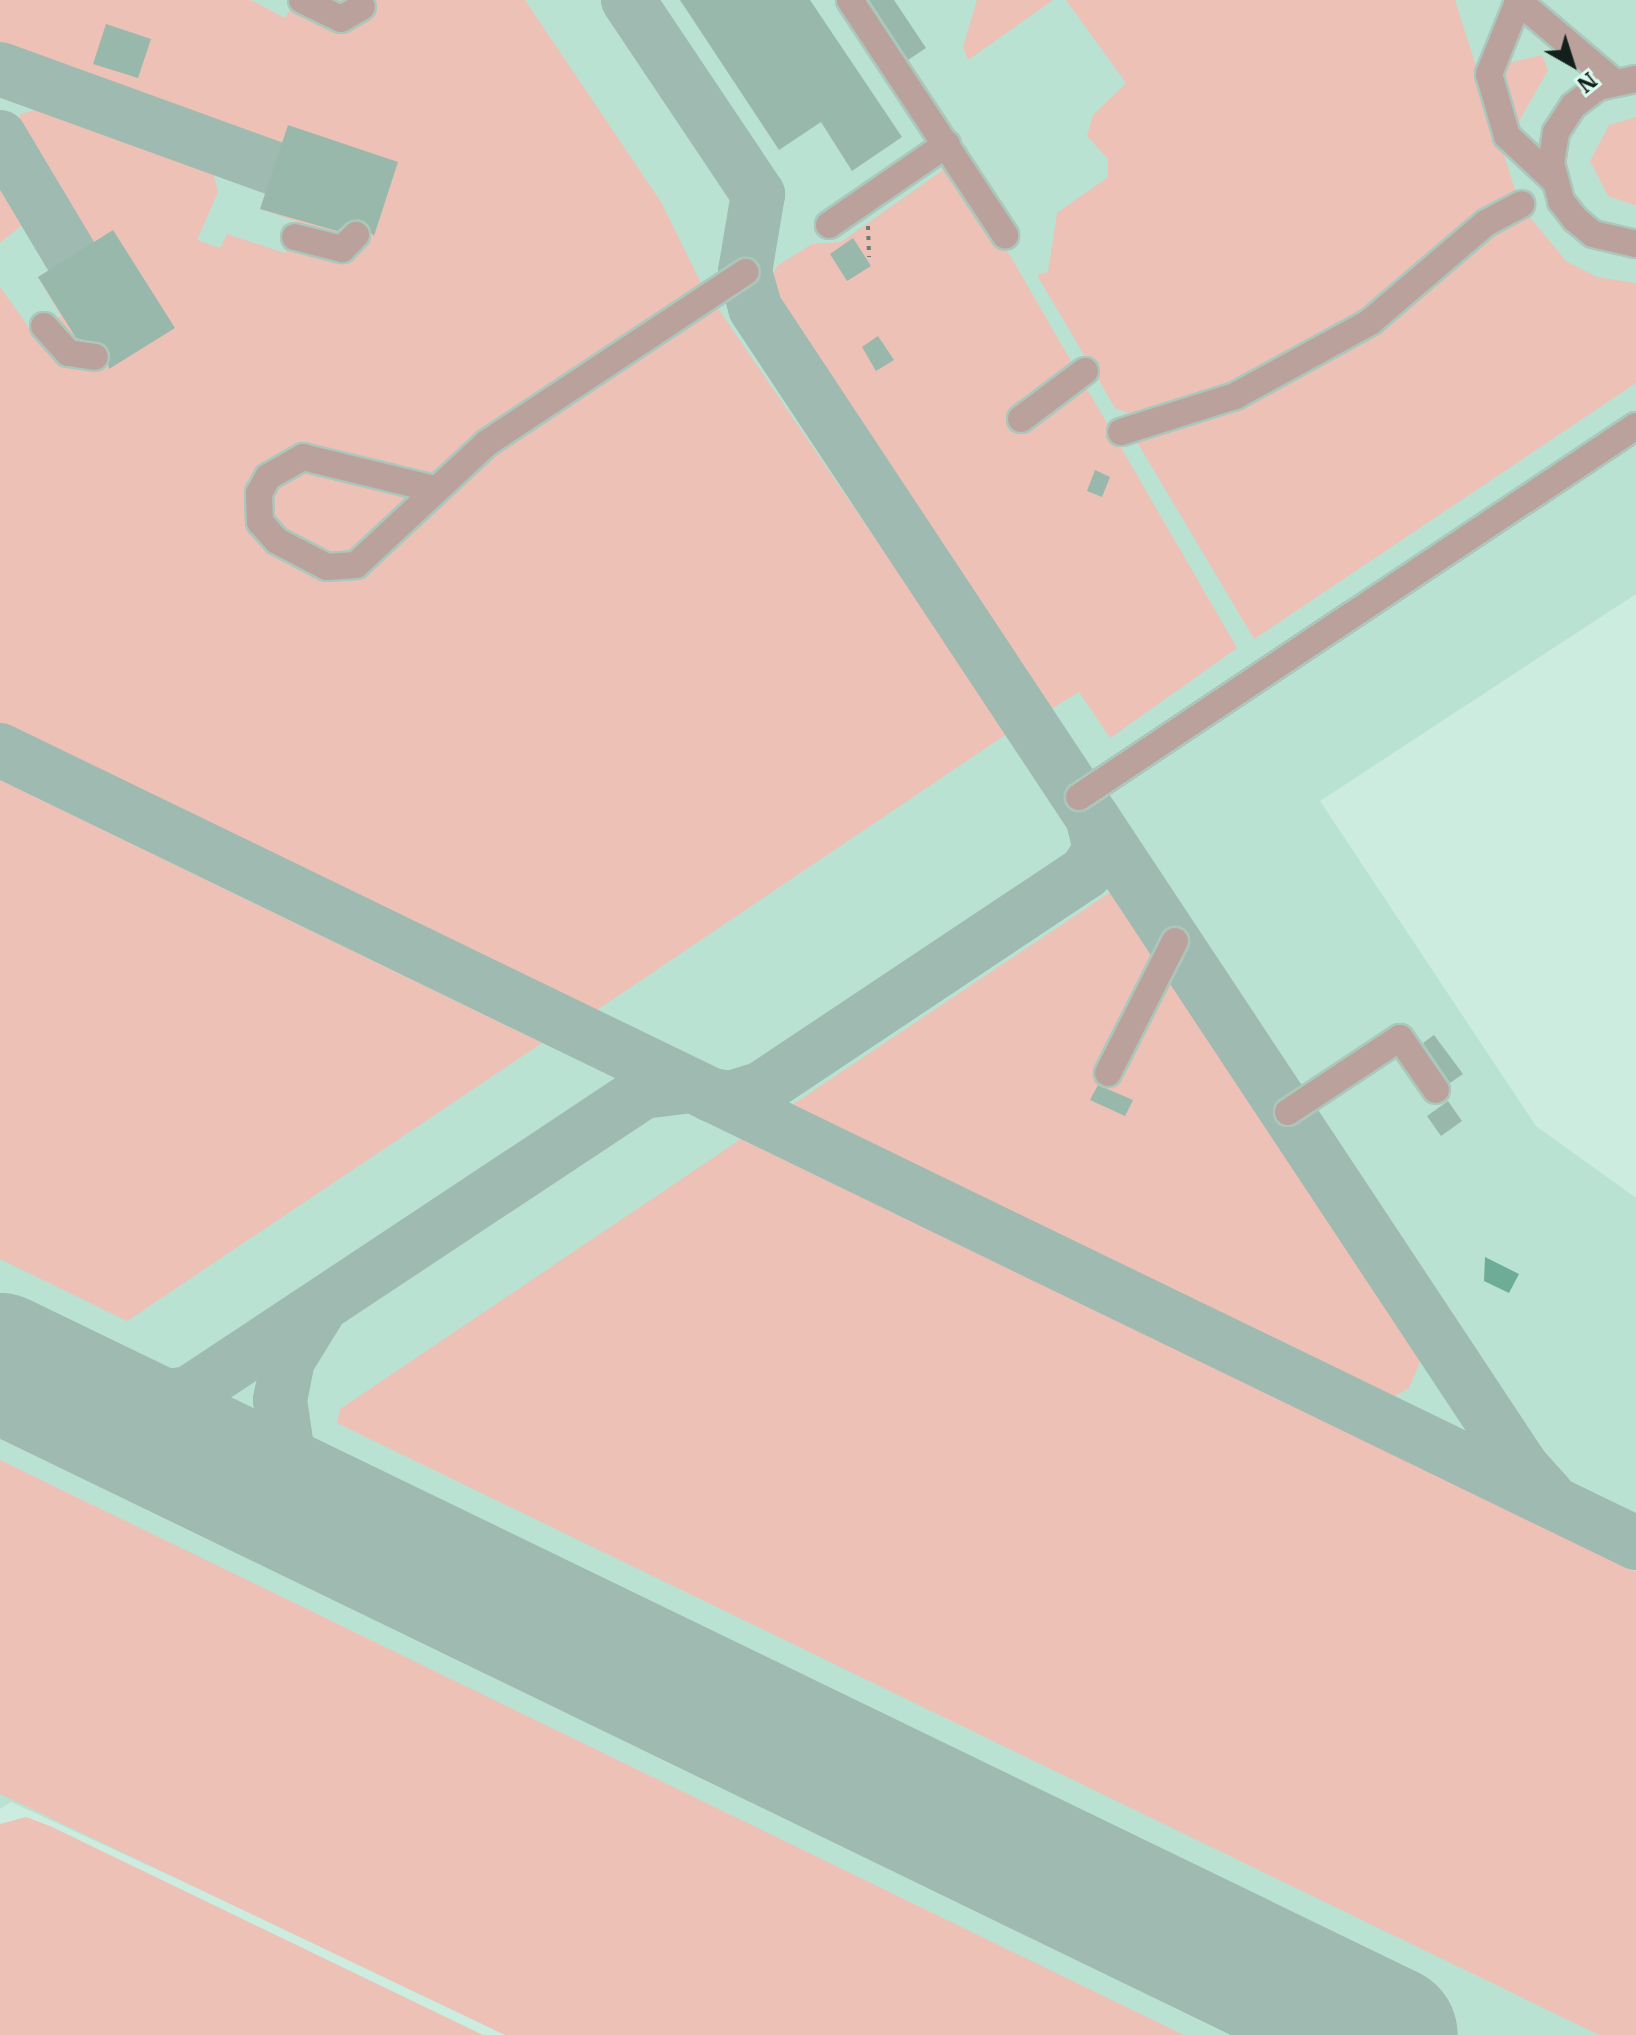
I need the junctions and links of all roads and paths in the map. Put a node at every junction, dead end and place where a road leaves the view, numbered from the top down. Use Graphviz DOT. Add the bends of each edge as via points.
graph roads {
  1 [pos="302,0"];
  2 [pos="850,0"];
  3 [pos="1518,1"];
  4 [pos="362,7"];
  5 [pos="1629,78"];
  6 [pos="947,144"];
  7 [pos="1553,179"];
  8 [pos="867,200"];
  9 [pos="1521,204"];
  10 [pos="829,225"];
  11 [pos="356,235"];
  12 [pos="1005,235"];
  13 [pos="295,237"];
  14 [pos="1636,244"];
  15 [pos="869,257"];
  16 [pos="745,272"];
  17 [pos="44,326"];
  18 [pos="95,357"];
  19 [pos="1085,371"];
  20 [pos="1021,419"];
  21 [pos="1636,426"];
  22 [pos="1121,432"];
  23 [pos="434,489"];
  24 [pos="1079,797"];
  25 [pos="1175,941"];
  26 [pos="1108,1073"];
  27 [pos="1436,1090"];
  28 [pos="1288,1112"];
  1 -- 4 [label="street" via="341,19"];
  2 -- 6 [label="street"];
  3 -- 5 [label="street"];
  3 -- 7 [label="street" via="1489,74 1507,136"];
  5 -- 7 [label="street" via="1584,95 1563,118 1552,148"];
  6 -- 8 [label="street"];
  6 -- 12 [label="street"];
  7 -- 14 [label="street" via="1575,219 1593,234"];
  8 -- 10 [label="street"];
  8 -- 15 [label="path"];
  9 -- 22 [label="street" via="1486,223 1370,322 1235,396"];
  11 -- 13 [label="street" via="342,249"];
  16 -- 23 [label="street" via="487,443"];
  17 -- 18 [label="street" via="68,353"];
  19 -- 20 [label="street"];
  21 -- 24 [label="street"];
  23 -- 23 [label="street" via="370,555 344,569 277,541 260,522 259,493 268,477 303,457"];
  25 -- 26 [label="street"];
  27 -- 28 [label="street" via="1400,1038"];
}
